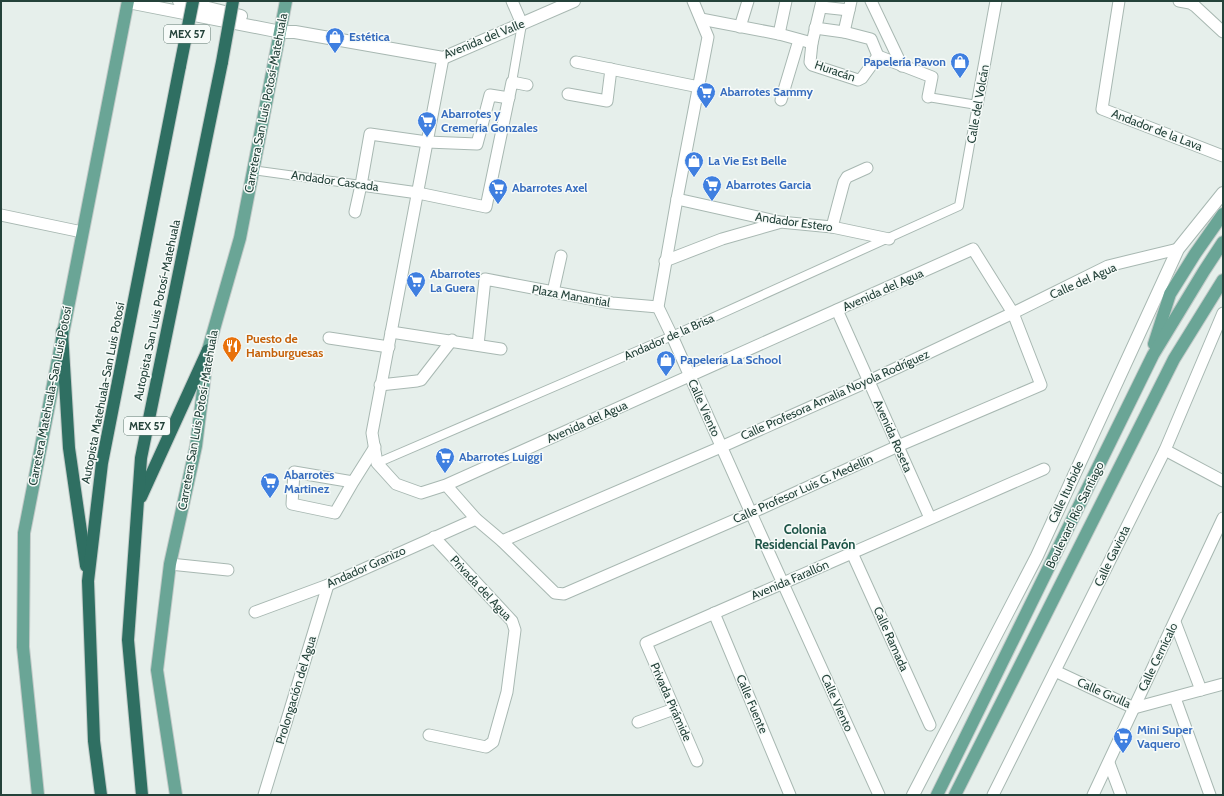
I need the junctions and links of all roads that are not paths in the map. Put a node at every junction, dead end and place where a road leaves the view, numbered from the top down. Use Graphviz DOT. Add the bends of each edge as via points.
graph roads {
  1 [pos="128,1"];
  2 [pos="179,1"];
  3 [pos="193,1"];
  4 [pos="233,1"];
  5 [pos="286,1"];
  6 [pos="512,1"];
  7 [pos="574,1"];
  8 [pos="693,1"];
  9 [pos="748,1"];
  10 [pos="786,1"];
  11 [pos="871,1"];
  12 [pos="996,1"];
  13 [pos="1119,1"];
  14 [pos="1179,1"];
  15 [pos="821,4"];
  16 [pos="850,5"];
  17 [pos="701,19"];
  18 [pos="522,24"];
  19 [pos="740,26"];
  20 [pos="815,28"];
  21 [pos="281,29"];
  22 [pos="844,32"];
  23 [pos="1223,32"];
  24 [pos="779,34"];
  25 [pos="799,40"];
  26 [pos="812,43"];
  27 [pos="878,56"];
  28 [pos="443,58"];
  29 [pos="576,62"];
  30 [pos="902,66"];
  31 [pos="611,69"];
  32 [pos="512,82"];
  33 [pos="527,85"];
  34 [pos="699,87"];
  35 [pos="568,94"];
  36 [pos="928,97"];
  37 [pos="509,98"];
  38 [pos="781,100"];
  39 [pos="977,105"];
  40 [pos="427,142"];
  41 [pos="1223,156"];
  42 [pos="867,168"];
  43 [pos="252,170"];
  44 [pos="361,185"];
  45 [pos="418,193"];
  46 [pos="1223,193"];
  47 [pos="676,199"];
  48 [pos="960,206"];
  49 [pos="355,212"];
  50 [pos="1223,214"];
  51 [pos="1,215"];
  52 [pos="780,222"];
  53 [pos="832,227"];
  54 [pos="82,232"];
  55 [pos="889,238"];
  56 [pos="1223,242"];
  57 [pos="1178,249"];
  58 [pos="561,256"];
  59 [pos="665,261"];
  60 [pos="1223,280"];
  61 [pos="553,292"];
  62 [pos="658,307"];
  63 [pos="837,310"];
  64 [pos="1013,313"];
  65 [pos="1223,313"];
  66 [pos="62,332"];
  67 [pos="391,332"];
  68 [pos="672,336"];
  69 [pos="329,338"];
  70 [pos="452,340"];
  71 [pos="478,345"];
  72 [pos="389,347"];
  73 [pos="501,349"];
  74 [pos="208,350"];
  75 [pos="1153,355"];
  76 [pos="690,376"];
  77 [pos="869,381"];
  78 [pos="380,385"];
  79 [pos="1041,385"];
  80 [pos="898,446"];
  81 [pos="375,447"];
  82 [pos="721,447"];
  83 [pos="1165,450"];
  84 [pos="377,463"];
  85 [pos="1044,469"];
  86 [pos="1223,481"];
  87 [pos="354,482"];
  88 [pos="446,485"];
  89 [pos="138,504"];
  90 [pos="751,513"];
  91 [pos="476,518"];
  92 [pos="930,518"];
  93 [pos="1223,518"];
  94 [pos="434,537"];
  95 [pos="502,541"];
  96 [pos="852,553"];
  97 [pos="170,564"];
  98 [pos="228,570"];
  99 [pos="88,581"];
  100 [pos="783,583"];
  101 [pos="328,585"];
  102 [pos="255,612"];
  103 [pos="714,613"];
  104 [pos="1175,622"];
  105 [pos="646,643"];
  106 [pos="1055,671"];
  107 [pos="1223,684"];
  108 [pos="1201,690"];
  109 [pos="1174,698"];
  110 [pos="1134,708"];
  111 [pos="674,709"];
  112 [pos="638,722"];
  113 [pos="930,725"];
  114 [pos="429,735"];
  115 [pos="697,761"];
  116 [pos="1109,763"];
  117 [pos="38,795"];
  118 [pos="102,795"];
  119 [pos="142,795"];
  120 [pos="176,795"];
  121 [pos="264,795"];
  122 [pos="790,795"];
  123 [pos="879,795"];
  124 [pos="913,795"];
  125 [pos="937,795"];
  126 [pos="955,795"];
  127 [pos="993,795"];
  128 [pos="1093,795"];
  129 [pos="1121,795"];
  130 [pos="1210,795"];
  1 -- 21 [label="street, Avenida del Valle"];
  1 -- 54 [label="main road, Carretera Matehuala-San Luis Potosí"];
  2 -- 21 [label="street, Avenida del Valle"];
  3 -- 99 [label="highway, Autopista Matehuala-San Luis Potosí / MEX 57, bridge" via="102,463"];
  4 -- 89 [label="highway, Autopista San Luis Potosí-Matehuala / MEX 57, bridge" via="141,458"];
  5 -- 21 [label="main road, Carretera San Luis Potosí-Matehuala"];
  6 -- 18 [label="street"];
  7 -- 18 [label="street, Avenida del Valle"];
  8 -- 17 [label="street"];
  9 -- 19 [label="street"];
  10 -- 24 [label="street"];
  11 -- 30 [label="street"];
  12 -- 39 [label="street, Calle del Volcán"];
  13 -- 41 [label="street, Andador de la Lava" via="1102,109"];
  14 -- 23 [label="street" via="1195,6"];
  15 -- 16 [label="street"];
  15 -- 20 [label="street"];
  16 -- 22 [label="street"];
  17 -- 19 [label="street, Huracán"];
  17 -- 34 [label="street" via="708,37"];
  18 -- 28 [label="street, Avenida del Valle"];
  18 -- 32 [label="street"];
  19 -- 24 [label="street, Huracán"];
  20 -- 22 [label="street"];
  20 -- 26 [label="street"];
  21 -- 28 [label="street, Avenida del Valle"];
  21 -- 43 [label="main road, Carretera San Luis Potosí-Matehuala"];
  22 -- 27 [label="street" via="870,39"];
  24 -- 25 [label="street, Huracán"];
  25 -- 26 [label="street, Huracán"];
  25 -- 38 [label="street"];
  26 -- 27 [label="street, Huracán" via="812,65 858,80"];
  27 -- 30 [label="street"];
  28 -- 40 [label="street"];
  29 -- 31 [label="street"];
  30 -- 36 [label="street" via="932,77"];
  31 -- 34 [label="street"];
  31 -- 35 [label="street" via="607,101"];
  32 -- 33 [label="street"];
  32 -- 37 [label="street"];
  34 -- 47 [label="street"];
  36 -- 39 [label="street"];
  37 -- 40 [label="street" via="490,95 477,144"];
  37 -- 45 [label="street, Andador Cascada" via="486,207"];
  39 -- 48 [label="street, Calle del Volcán"];
  40 -- 44 [label="street" via="370,134"];
  40 -- 45 [label="street"];
  42 -- 53 [label="street" via="847,177 844,182"];
  43 -- 44 [label="street, Andador Cascada"];
  43 -- 74 [label="main road, Carretera San Luis Potosí-Matehuala" via="240,238"];
  44 -- 45 [label="street, Andador Cascada"];
  44 -- 49 [label="street"];
  45 -- 67 [label="street"];
  46 -- 57 [label="street, Calle Iturbide"];
  47 -- 52 [label="street, Andador Estero"];
  47 -- 59 [label="street"];
  48 -- 55 [label="street, Andador de la Brisa"];
  50 -- 75 [label="main road" via="1170,294"];
  51 -- 54 [label="street"];
  52 -- 53 [label="street, Andador Estero"];
  52 -- 59 [label="street" via="722,239"];
  53 -- 55 [label="street, Andador Estero"];
  54 -- 66 [label="main road, Carretera Matehuala-San Luis Potosí"];
  55 -- 68 [label="street, Andador de la Brisa"];
  56 -- 75 [label="main road, Boulevard Río Santiago"];
  57 -- 64 [label="street, Calle del Agua" via="1108,266"];
  57 -- 124 [label="street, Calle Iturbide" via="1037,556"];
  58 -- 61 [label="street"];
  59 -- 62 [label="street"];
  60 -- 126 [label="main road, Boulevard Río Santiago" via="1174,359"];
  61 -- 62 [label="street, Plaza Manantial" via="612,304"];
  61 -- 71 [label="street, Plaza Manantial" via="485,279"];
  62 -- 68 [label="street, Calle Viento"];
  63 -- 64 [label="street, Avenida del Agua" via="972,249"];
  63 -- 76 [label="street, Avenida del Agua"];
  63 -- 77 [label="street, Avenida Roseta"];
  64 -- 77 [label="street, Calle Profesora Amalia Noyola Rodríguez"];
  64 -- 79 [label="street, Avenida del Agua"];
  65 -- 83 [label="street, Calle Gaviota"];
  66 -- 99 [label="highway" via="69,448"];
  66 -- 117 [label="main road, Carretera Matehuala-San Luis Potosí" via="24,533 23,646"];
  67 -- 70 [label="street"];
  67 -- 72 [label="street"];
  68 -- 76 [label="street, Calle Viento"];
  68 -- 84 [label="street, Andador de la Brisa"];
  69 -- 72 [label="street"];
  70 -- 71 [label="street"];
  70 -- 78 [label="street" via="421,380"];
  71 -- 73 [label="street"];
  72 -- 78 [label="street"];
  74 -- 89 [label="highway"];
  74 -- 97 [label="main road, Carretera San Luis Potosí-Matehuala" via="196,446"];
  75 -- 125 [label="main road, Boulevard Río Santiago"];
  76 -- 82 [label="street, Calle Viento"];
  76 -- 88 [label="street, Avenida del Agua"];
  77 -- 80 [label="street, Avenida Roseta"];
  77 -- 82 [label="street, Calle Profesora Amalia Noyola Rodríguez"];
  78 -- 81 [label="street" via="372,433"];
  79 -- 80 [label="street, Calle Profesor Luis G. Medellín"];
  80 -- 90 [label="street, Calle Profesor Luis G. Medellín"];
  80 -- 92 [label="street, Avenida Roseta"];
  81 -- 84 [label="street"];
  81 -- 87 [label="street"];
  82 -- 90 [label="street, Calle Viento"];
  82 -- 95 [label="street, Calle Profesora Amalia Noyola Rodríguez"];
  83 -- 86 [label="street"];
  83 -- 106 [label="street, Calle Gaviota"];
  84 -- 88 [label="street, Avenida del Agua" via="396,484 421,493"];
  85 -- 92 [label="street, Avenida Farallón"];
  87 -- 87 [label="street" via="335,513 292,504 294,472"];
  88 -- 91 [label="street"];
  89 -- 119 [label="highway, Autopista San Luis Potosí-Matehuala / MEX 57" via="128,640"];
  90 -- 95 [label="street, Calle Profesor Luis G. Medellín" via="564,594 555,593"];
  90 -- 100 [label="street, Calle Viento"];
  91 -- 94 [label="street, Andador Granizo"];
  91 -- 95 [label="street"];
  92 -- 96 [label="street, Avenida Farallón"];
  93 -- 104 [label="street, Calle Cernícalo"];
  94 -- 101 [label="street, Andador Granizo"];
  94 -- 114 [label="street, Privada del Agua" via="512,621 515,630 507,692 493,742 486,747"];
  96 -- 100 [label="street, Avenida Farallón"];
  96 -- 113 [label="street, Calle Ramada"];
  97 -- 98 [label="street"];
  97 -- 120 [label="main road, Carretera San Luis Potosí-Matehuala" via="157,670"];
  99 -- 118 [label="highway, Autopista Matehuala-San Luis Potosí / MEX 57" via="94,741"];
  100 -- 103 [label="street, Avenida Farallón"];
  100 -- 123 [label="street, Calle Viento"];
  101 -- 102 [label="street, Andador Granizo"];
  101 -- 121 [label="street, Prolongación del Agua"];
  103 -- 105 [label="street, Avenida Farallón"];
  103 -- 122 [label="street, Calle Fuente"];
  104 -- 108 [label="street"];
  104 -- 110 [label="street, Calle Cernícalo"];
  105 -- 111 [label="street, Privada Pirámide"];
  106 -- 110 [label="street, Calle Grulla"];
  106 -- 127 [label="street, Calle Gaviota"];
  107 -- 108 [label="street, Calle Grulla"];
  108 -- 109 [label="street, Calle Grulla"];
  109 -- 110 [label="street, Calle Grulla"];
  109 -- 130 [label="street"];
  110 -- 116 [label="street, Calle Cernícalo"];
  111 -- 112 [label="street"];
  111 -- 115 [label="street, Privada Pirámide"];
  116 -- 128 [label="street, Calle Cernícalo"];
  116 -- 129 [label="street"];
}
